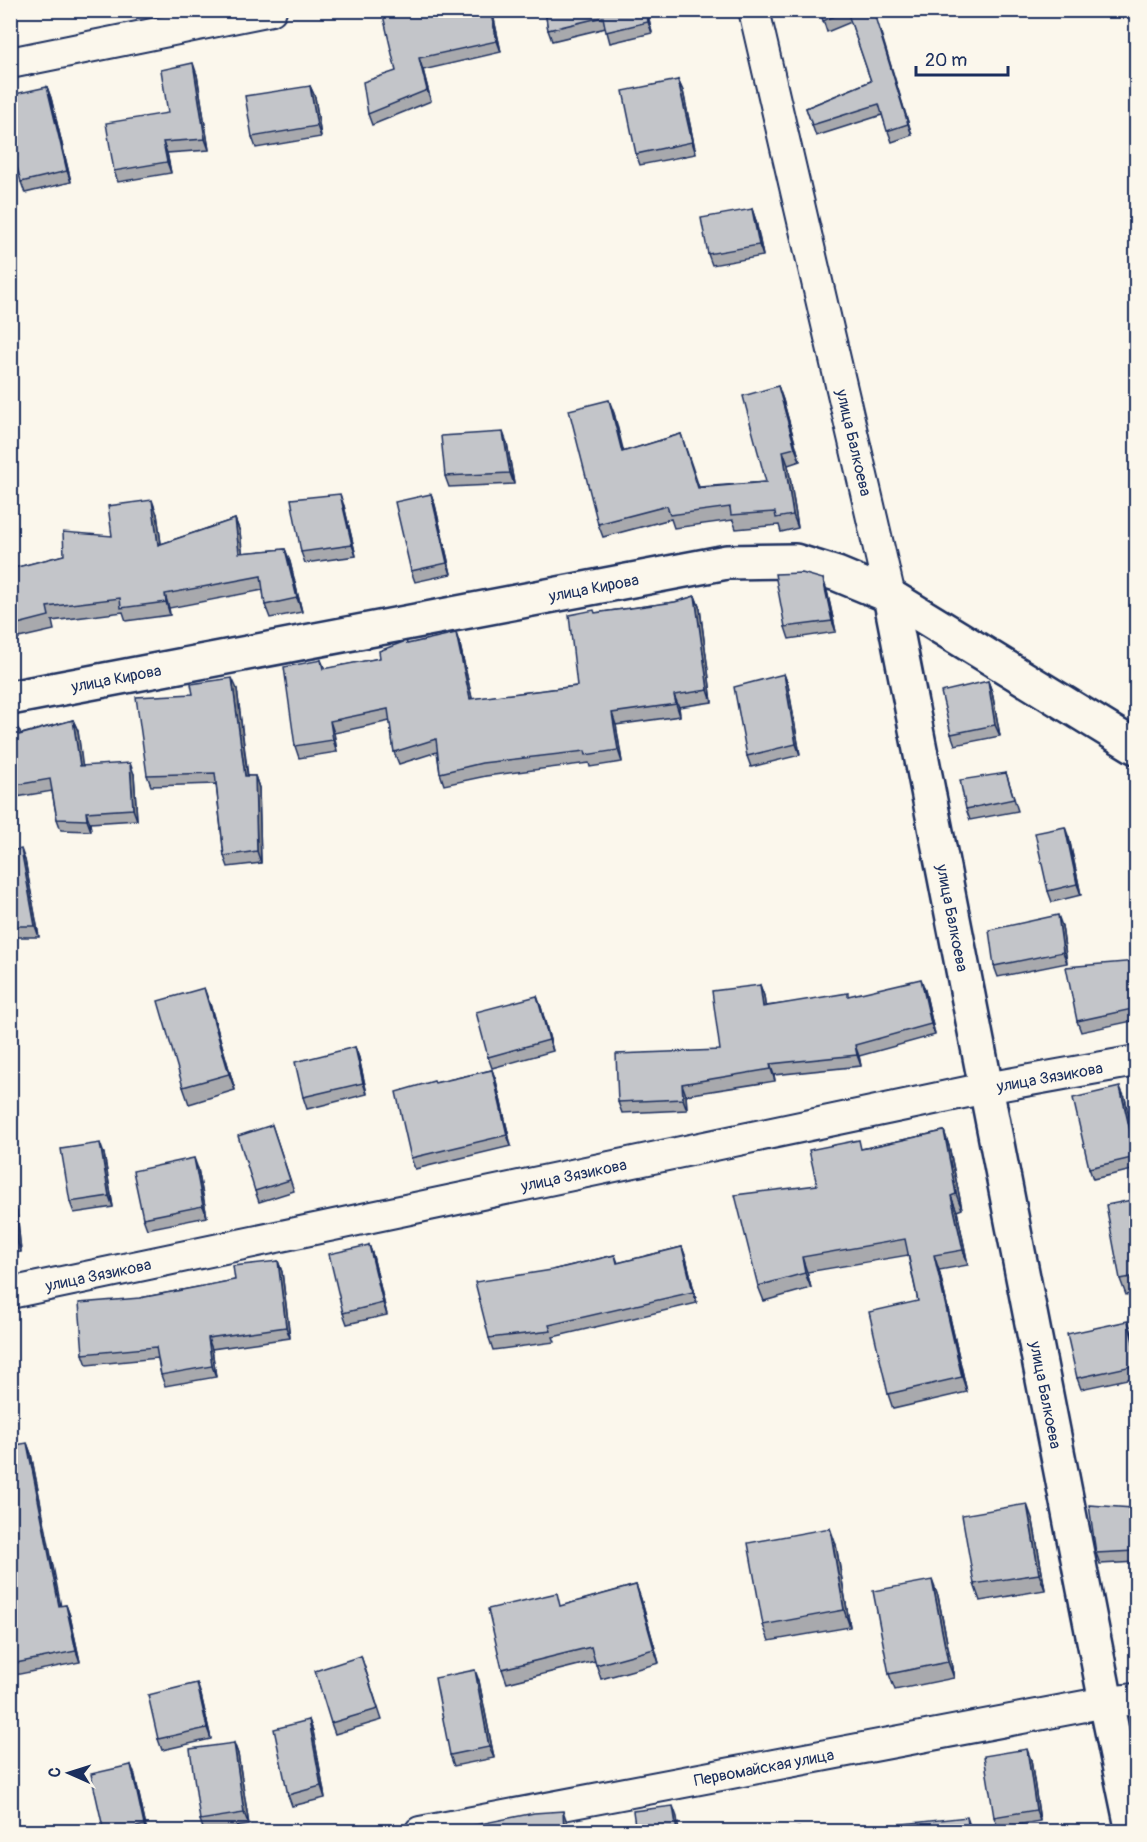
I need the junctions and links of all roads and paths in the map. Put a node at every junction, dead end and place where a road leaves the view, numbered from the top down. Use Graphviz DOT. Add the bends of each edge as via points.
graph roads {
  1 [pos="271,10"];
  2 [pos="754,10"];
  3 [pos="10,63"];
  4 [pos="890,596"];
  5 [pos="10,698"];
  6 [pos="1137,747"];
  7 [pos="1137,1061"];
  8 [pos="986,1088"];
  9 [pos="10,1293"];
  10 [pos="1121,1701"];
  11 [pos="420,1832"];
  12 [pos="1133,1832"];
  1 -- 3 [label="street"];
  2 -- 4 [label="street, улица Балкоева"];
  4 -- 5 [label="street, улица Кирова" via="795,561 727,562"];
  4 -- 6 [label="street, улица Кирова"];
  4 -- 8 [label="street, улица Балкоева"];
  7 -- 8 [label="street, улица Зязикова"];
  8 -- 9 [label="street, улица Зязикова"];
  8 -- 10 [label="street, улица Балкоева"];
  10 -- 11 [label="street, Первомайская улица"];
  10 -- 12 [label="street, улица Балкоева"];
}
